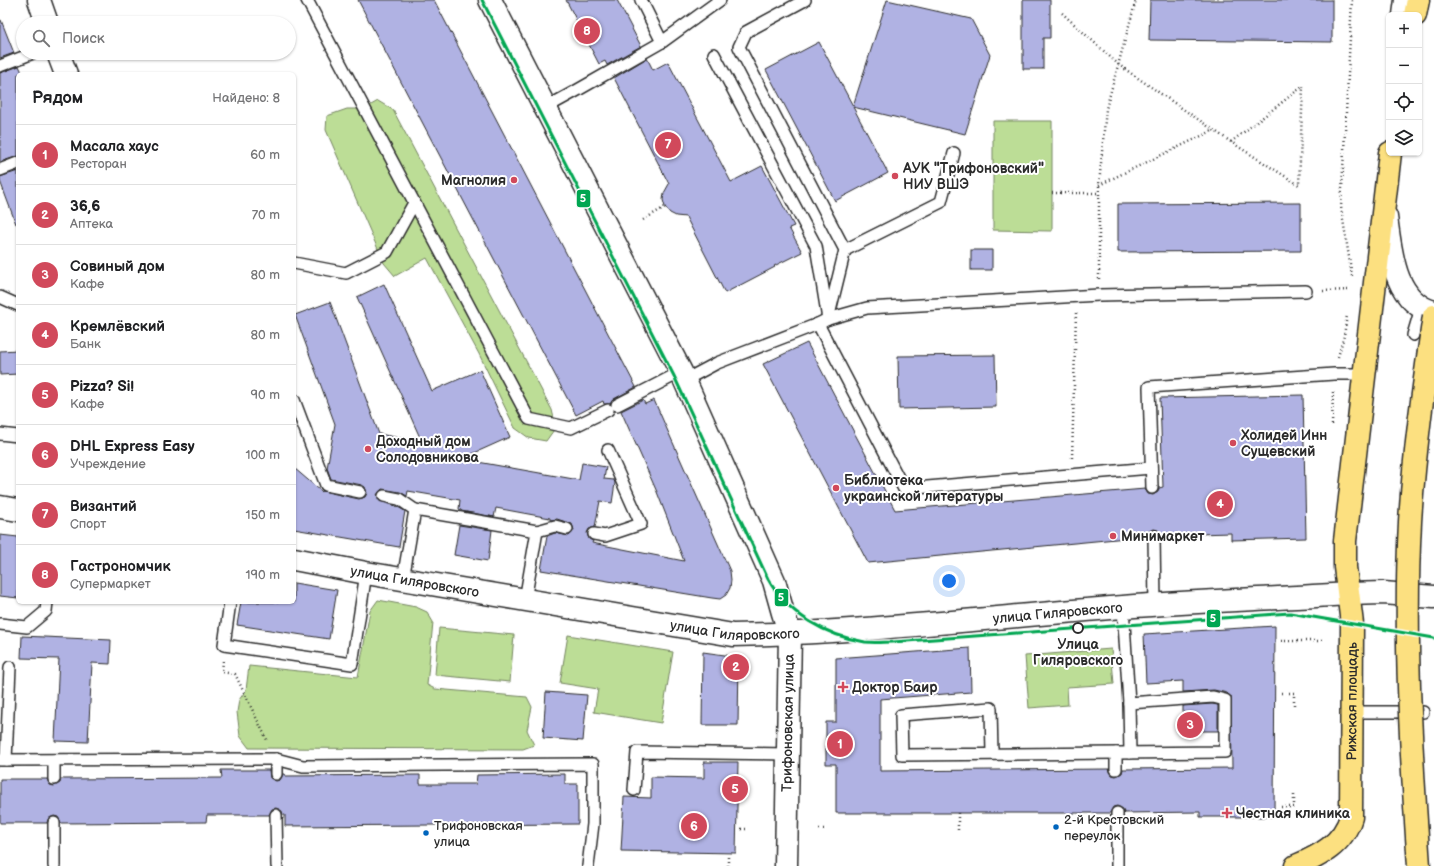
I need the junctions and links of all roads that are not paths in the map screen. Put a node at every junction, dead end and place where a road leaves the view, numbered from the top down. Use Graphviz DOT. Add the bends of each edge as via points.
graph roads {
  1 [pos="39,0"];
  2 [pos="307,0"];
  3 [pos="490,0"];
  4 [pos="641,0"];
  5 [pos="720,0"];
  6 [pos="805,0"];
  7 [pos="1406,0"];
  8 [pos="1418,0"];
  9 [pos="1404,12"];
  10 [pos="1416,12"];
  11 [pos="45,16"];
  12 [pos="662,42"];
  13 [pos="714,54"];
  14 [pos="16,60"];
  15 [pos="61,60"];
  16 [pos="0,66"];
  17 [pos="65,72"];
  18 [pos="545,108"];
  19 [pos="954,153"];
  20 [pos="1390,156"];
  21 [pos="16,164"];
  22 [pos="0,170"];
  23 [pos="1384,200"];
  24 [pos="414,203"];
  25 [pos="845,250"];
  26 [pos="296,263"];
  27 [pos="1306,291"];
  28 [pos="0,297"];
  29 [pos="16,304"];
  30 [pos="1430,312"];
  31 [pos="823,322"];
  32 [pos="1413,335"];
  33 [pos="1364,374"];
  34 [pos="683,376"];
  35 [pos="296,405"];
  36 [pos="0,434"];
  37 [pos="16,436"];
  38 [pos="608,450"];
  39 [pos="1151,468"];
  40 [pos="1152,488"];
  41 [pos="360,492"];
  42 [pos="384,496"];
  43 [pos="0,507"];
  44 [pos="16,510"];
  45 [pos="415,510"];
  46 [pos="567,529"];
  47 [pos="537,531"];
  48 [pos="594,534"];
  49 [pos="1154,536"];
  50 [pos="296,559"];
  51 [pos="366,573"];
  52 [pos="403,579"];
  53 [pos="1348,594"];
  54 [pos="1434,597"];
  55 [pos="525,600"];
  56 [pos="47,604"];
  57 [pos="230,604"];
  58 [pos="1155,605"];
  59 [pos="1123,607"];
  60 [pos="0,624"];
  61 [pos="790,634"];
  62 [pos="10,668"];
  63 [pos="1129,703"];
  64 [pos="1352,712"];
  65 [pos="1423,712"];
  66 [pos="1116,753"];
  67 [pos="1130,753"];
  68 [pos="788,754"];
  69 [pos="992,754"];
  70 [pos="276,759"];
  71 [pos="3,760"];
  72 [pos="54,760"];
  73 [pos="1116,769"];
  74 [pos="276,774"];
  75 [pos="54,779"];
  76 [pos="634,790"];
  77 [pos="1117,813"];
  78 [pos="276,815"];
  79 [pos="54,823"];
  80 [pos="54,866"];
  81 [pos="276,866"];
  82 [pos="588,866"];
  83 [pos="786,866"];
  84 [pos="1117,866"];
  85 [pos="1296,866"];
  86 [pos="1419,866"];
  1 -- 11 [label="street"];
  2 -- 24 [label="lane"];
  3 -- 18 [label="street, Трифоновская улица"];
  4 -- 12 [label="lane"];
  5 -- 12 [label="lane"];
  6 -- 25 [label="lane" via="746,32 739,47"];
  7 -- 9 [label="street"];
  8 -- 10 [label="main road"];
  12 -- 18 [label="lane"];
  13 -- 31 [label="lane" via="816,246"];
  14 -- 16 [label="lane"];
  15 -- 17 [label="street"];
  18 -- 34 [label="street, Трифоновская улица"];
  19 -- 25 [label="lane" via="941,202"];
  20 -- 23 [label="main road, Рижская площадь"];
  21 -- 22 [label="lane"];
  23 -- 30 [label="street" via="1397,274 1411,300"];
  23 -- 33 [label="main road, Рижская площадь"];
  24 -- 26 [label="lane" via="387,252 346,273"];
  24 -- 34 [label="lane" via="529,419 571,428"];
  25 -- 31 [label="lane"];
  27 -- 31 [label="lane" via="1099,295 867,308"];
  28 -- 29 [label="lane"];
  30 -- 32 [label="lane"];
  30 -- 86 [label="main road, bridge" via="1413,471 1408,580 1409,716"];
  31 -- 34 [label="lane"];
  31 -- 39 [label="lane" via="904,489"];
  33 -- 39 [label="lane" via="1149,387"];
  33 -- 53 [label="main road, Рижская площадь" via="1345,541"];
  34 -- 61 [label="street, Трифоновская улица" via="774,581"];
  35 -- 41 [label="lane" via="326,485"];
  36 -- 37 [label="lane"];
  38 -- 48 [label="lane" via="641,524 605,536"];
  39 -- 40 [label="lane"];
  42 -- 45 [label="lane" via="399,499"];
  43 -- 44 [label="street"];
  45 -- 47 [label="lane"];
  45 -- 52 [label="lane"];
  46 -- 47 [label="lane" via="555,526"];
  47 -- 55 [label="lane"];
  49 -- 58 [label="lane"];
  50 -- 51 [label="street, улица Гиляровского"];
  51 -- 52 [label="street, улица Гиляровского"];
  51 -- 57 [label="lane" via="352,664 224,645"];
  52 -- 55 [label="street, улица Гиляровского"];
  53 -- 54 [label="street" via="1383,593"];
  53 -- 58 [label="street, улица Гиляровского"];
  53 -- 64 [label="main road, Рижская площадь" via="1352,624"];
  55 -- 61 [label="street, улица Гиляровского" via="733,635"];
  56 -- 60 [label="lane" via="46,611 27,627"];
  58 -- 59 [label="street, улица Гиляровского"];
  59 -- 61 [label="street, улица Гиляровского"];
  59 -- 63 [label="lane"];
  61 -- 68 [label="street, Трифоновская улица"];
  62 -- 71 [label="lane"];
  63 -- 67 [label="lane"];
  63 -- 67 [label="lane" via="1213,697 1226,700 1225,752"];
  64 -- 65 [label="lane"];
  64 -- 85 [label="main road, Рижская площадь" via="1352,807 1349,825 1332,847"];
  66 -- 67 [label="lane"];
  66 -- 69 [label="lane"];
  66 -- 73 [label="lane"];
  68 -- 76 [label="lane" via="637,752"];
  68 -- 83 [label="street, Трифоновская улица"];
  69 -- 69 [label="lane" via="902,755 901,715 991,708"];
  70 -- 72 [label="lane"];
  70 -- 74 [label="lane"];
  70 -- 82 [label="lane" via="303,766 593,764 594,824"];
  71 -- 72 [label="lane"];
  72 -- 75 [label="lane"];
  77 -- 84 [label="lane"];
  78 -- 81 [label="lane"];
  79 -- 80 [label="lane"];
}
